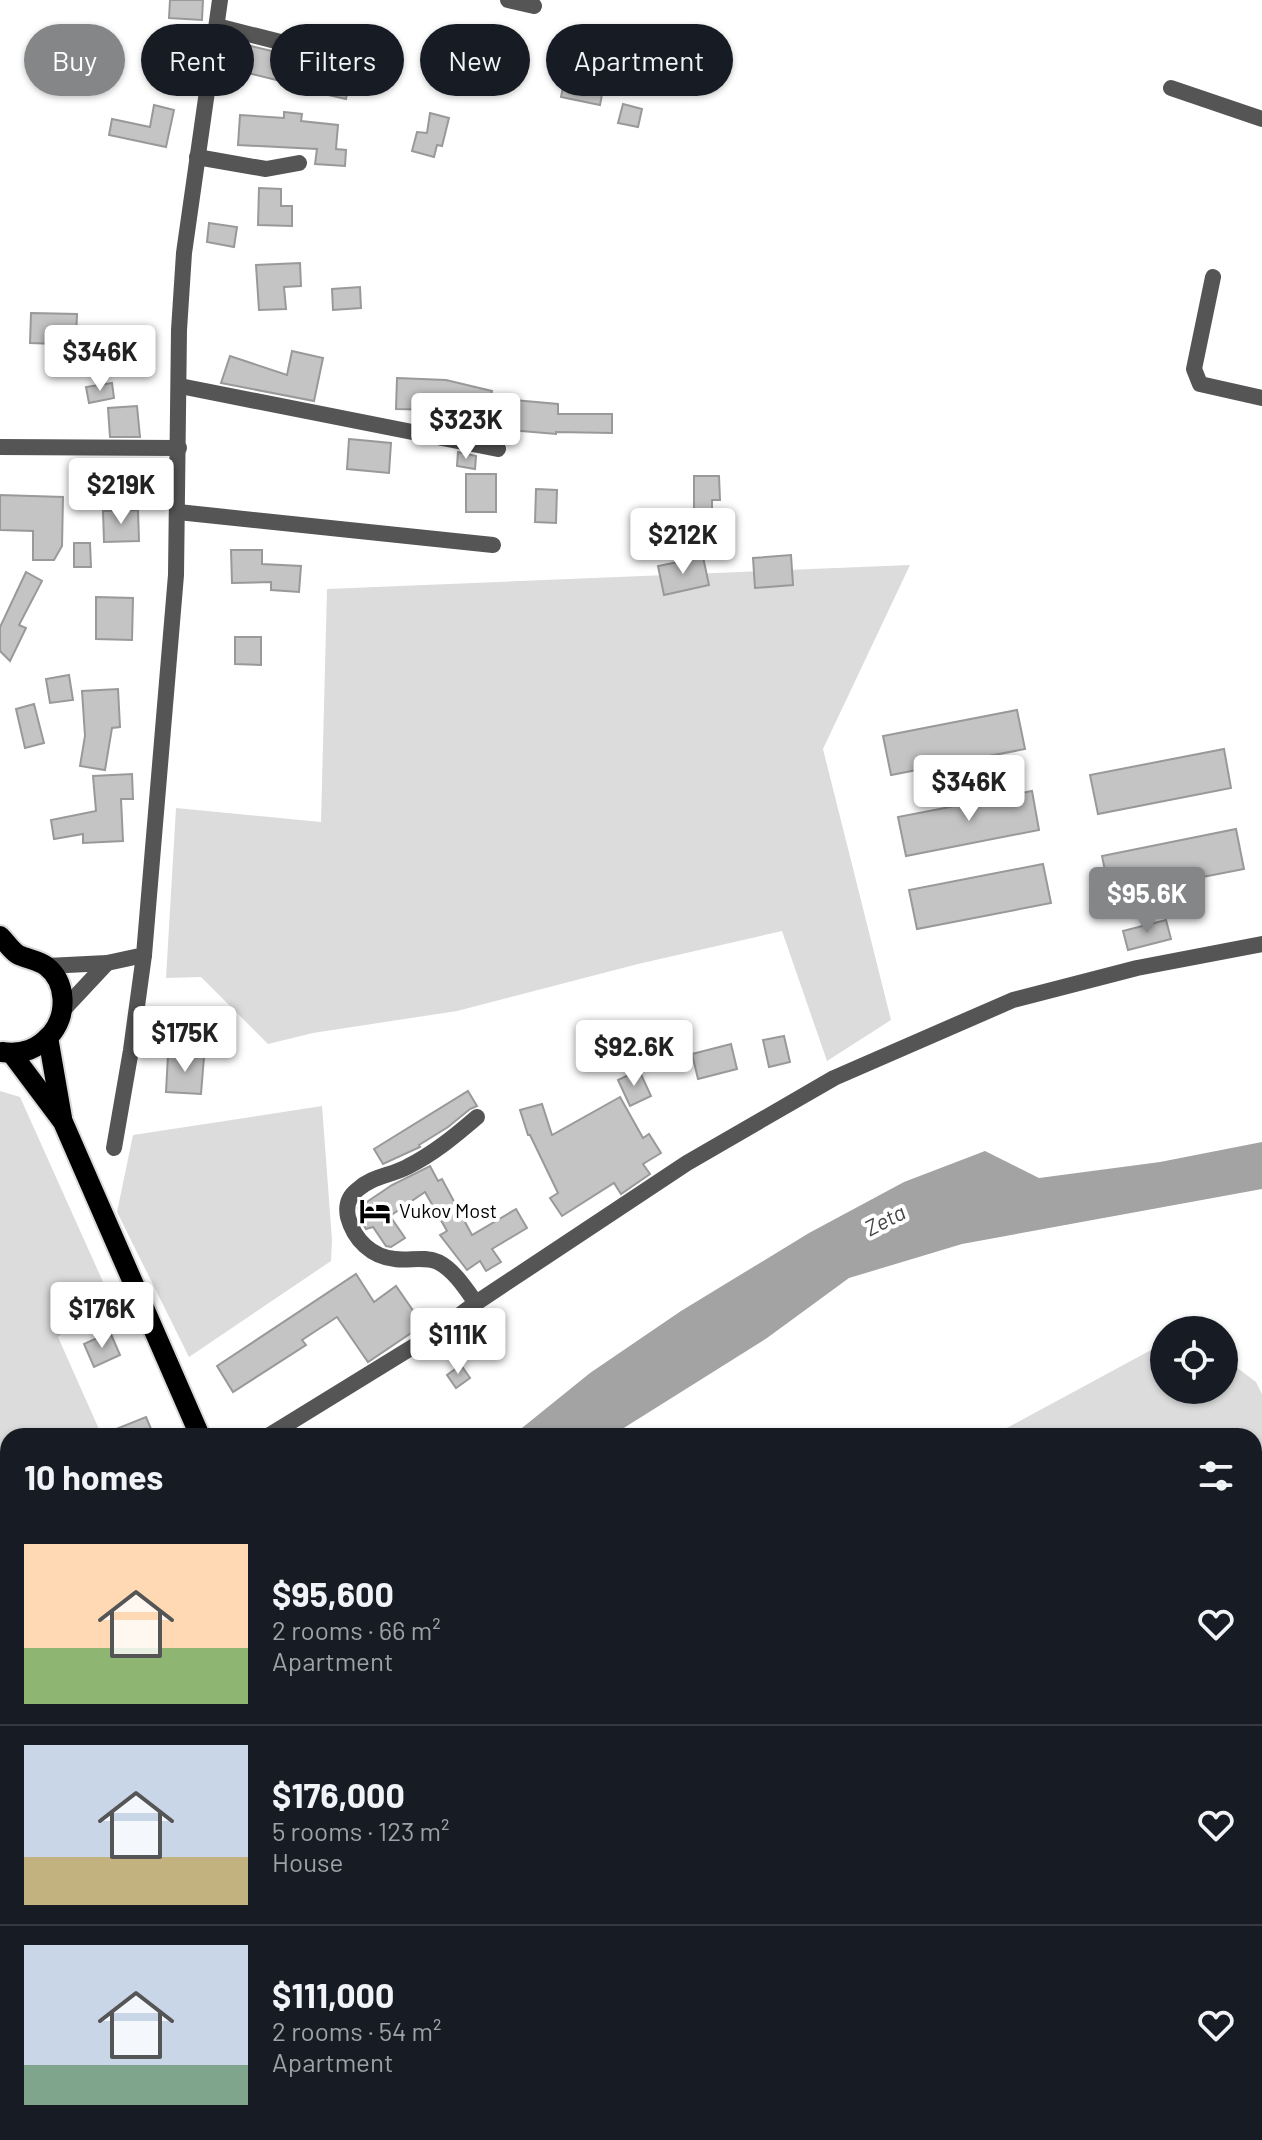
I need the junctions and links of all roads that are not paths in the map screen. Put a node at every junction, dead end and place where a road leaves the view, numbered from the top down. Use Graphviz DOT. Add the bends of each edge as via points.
graph roads {
  1 [pos="220,0"];
  2 [pos="508,0"];
  3 [pos="534,6"];
  4 [pos="217,24"];
  5 [pos="1171,88"];
  6 [pos="206,96"];
  7 [pos="1262,119"];
  8 [pos="197,157"];
  9 [pos="299,163"];
  10 [pos="1213,277"];
  11 [pos="180,386"];
  12 [pos="1262,398"];
  13 [pos="0,447"];
  14 [pos="179,448"];
  15 [pos="498,449"];
  16 [pos="178,512"];
  17 [pos="493,545"];
  18 [pos="0,936"];
  19 [pos="1262,944"];
  20 [pos="9,954"];
  21 [pos="144,955"];
  22 [pos="107,963"];
  23 [pos="47,966"];
  24 [pos="64,1009"];
  25 [pos="48,1037"];
  26 [pos="6,1053"];
  27 [pos="477,1117"];
  28 [pos="63,1122"];
  29 [pos="114,1148"];
  30 [pos="476,1303"];
  31 [pos="197,1428"];
  32 [pos="281,1428"];
  1 -- 4 [label="street"];
  2 -- 3 [label="street"];
  5 -- 7 [label="street"];
  6 -- 8 [label="street"];
  8 -- 9 [label="street" via="266,169"];
  8 -- 11 [label="street" via="181,285"];
  10 -- 12 [label="street" via="1195,377 1200,384"];
  11 -- 14 [label="street"];
  11 -- 15 [label="street"];
  13 -- 14 [label="street"];
  14 -- 16 [label="street"];
  16 -- 17 [label="street"];
  16 -- 21 [label="street"];
  18 -- 20 [label="main road"];
  19 -- 30 [label="street" via="1137,968 1013,1000 846,1073 687,1163"];
  20 -- 23 [label="main road"];
  21 -- 22 [label="street"];
  21 -- 29 [label="street"];
  22 -- 23 [label="street"];
  22 -- 24 [label="street"];
  23 -- 24 [label="main road" via="56,977"];
  24 -- 25 [label="main road"];
  25 -- 26 [label="main road" via="35,1048"];
  25 -- 28 [label="main road"];
  26 -- 28 [label="main road"];
  27 -- 30 [label="street" via="404,1169 373,1178 354,1191 347,1213 365,1247 394,1259 440,1263"];
  28 -- 31 [label="main road"];
  30 -- 32 [label="street"];
}
